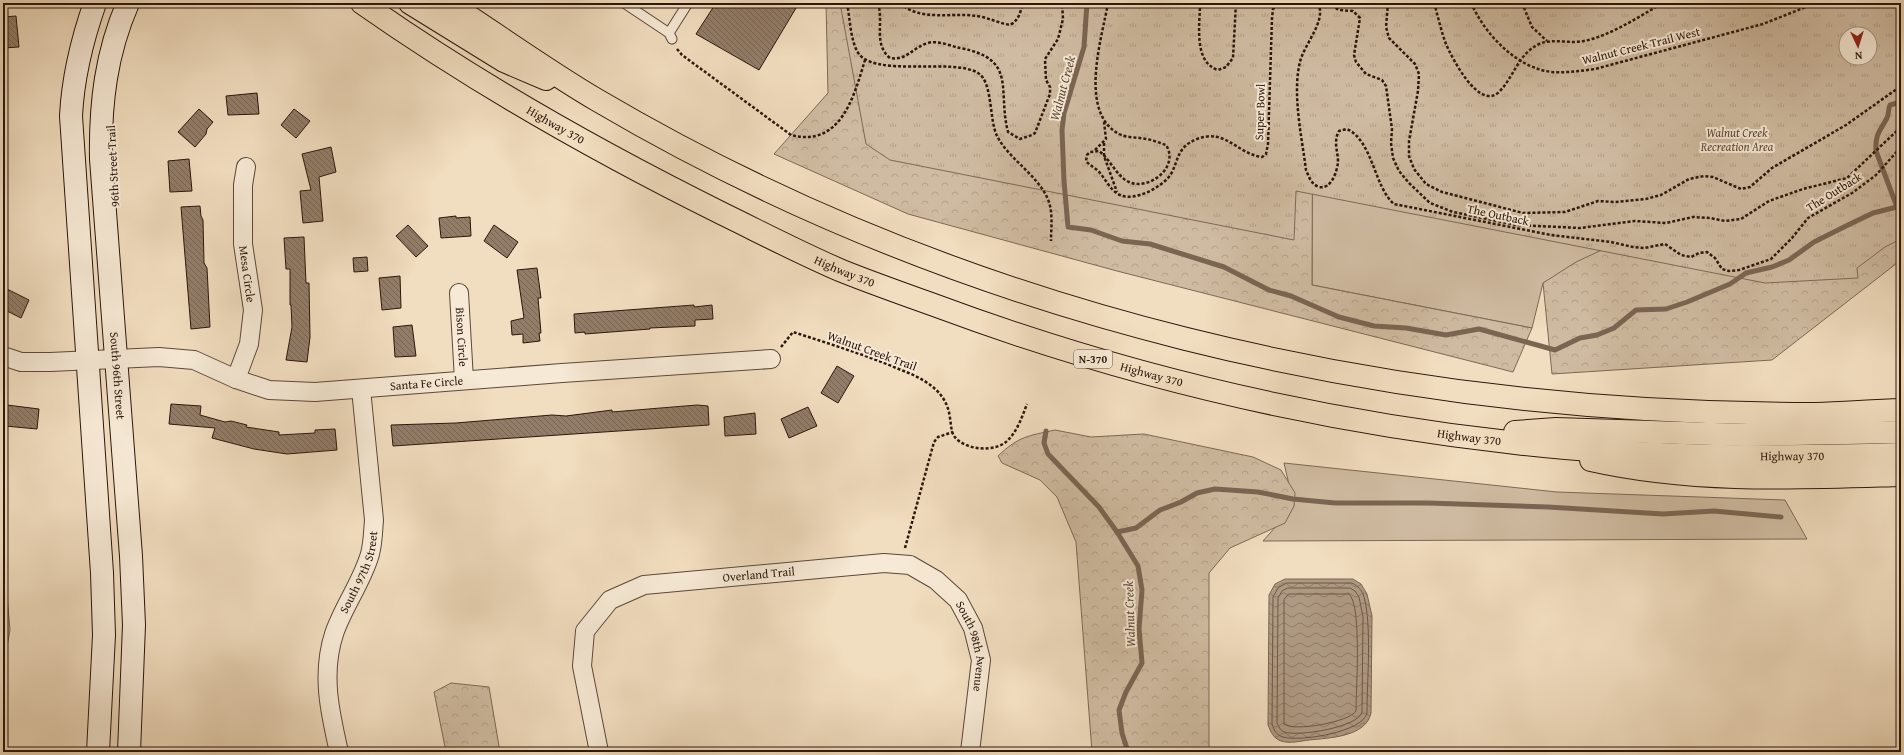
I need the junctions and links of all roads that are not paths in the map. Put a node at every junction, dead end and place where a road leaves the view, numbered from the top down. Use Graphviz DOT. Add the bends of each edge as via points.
graph roads {
  1 [pos="95,3"];
  2 [pos="128,3"];
  3 [pos="362,3"];
  4 [pos="410,3"];
  5 [pos="448,3"];
  6 [pos="624,3"];
  7 [pos="688,3"];
  8 [pos="595,99"];
  9 [pos="246,167"];
  10 [pos="459,293"];
  11 [pos="3,356"];
  12 [pos="116,359"];
  13 [pos="771,360"];
  14 [pos="87,361"];
  15 [pos="236,379"];
  16 [pos="464,380"];
  17 [pos="361,389"];
  18 [pos="1901,410"];
  19 [pos="1901,432"];
  20 [pos="1462,436"];
  21 [pos="1518,444"];
  22 [pos="1901,454"];
  23 [pos="1901,475"];
  24 [pos="905,564"];
  25 [pos="98,752"];
  26 [pos="129,752"];
  27 [pos="339,752"];
  28 [pos="599,752"];
  29 [pos="970,752"];
  1 -- 14 [label="main road" via="72,86 71,116"];
  2 -- 12 [label="main road, South 96th Street" via="107,64 101,122 101,159"];
  3 -- 20 [label="highway, Highway 370 / N-370" via="514,101 594,147 685,195 842,271 988,325 1161,378 1322,414"];
  4 -- 8 [label="highway" via="504,61"];
  5 -- 8 [label="highway"];
  6 -- 7 [label="lane" via="670,36"];
  8 -- 18 [label="highway" via="730,171 870,236 1007,288 1126,324 1214,346 1292,364 1395,382 1564,403 1651,410 1741,413 1820,414"];
  9 -- 15 [label="street, Mesa Circle" via="243,185 243,244 252,310 249,344"];
  10 -- 16 [label="street, Bison Circle"];
  11 -- 14 [label="street, Santa Fe Circle" via="21,362"];
  12 -- 14 [label="street, Santa Fe Circle"];
  12 -- 15 [label="street, Santa Fe Circle" via="159,357 194,360"];
  12 -- 26 [label="main road, South 96th Street" via="131,548 134,625"];
  13 -- 16 [label="street, Santa Fe Circle"];
  14 -- 25 [label="main road" via="104,635"];
  15 -- 17 [label="street, Santa Fe Circle" via="269,390 315,392"];
  16 -- 17 [label="street, Santa Fe Circle"];
  17 -- 27 [label="street, South 97th Street" via="374,520 373,538 370,554 334,634 330,649 328,703"];
  19 -- 20 [label="highway" via="1745,435 1556,429"];
  20 -- 21 [label="highway, Highway 370 / N-370"];
  21 -- 22 [label="highway, Highway 370 / N-370" via="1764,458"];
  21 -- 23 [label="highway" via="1622,467 1717,476 1781,478"];
  24 -- 28 [label="street, Overland Trail" via="884,563 644,585 610,600 585,631 582,666"];
  24 -- 29 [label="street, South 98th Avenue" via="936,580 958,600 973,628 981,660"];
}
